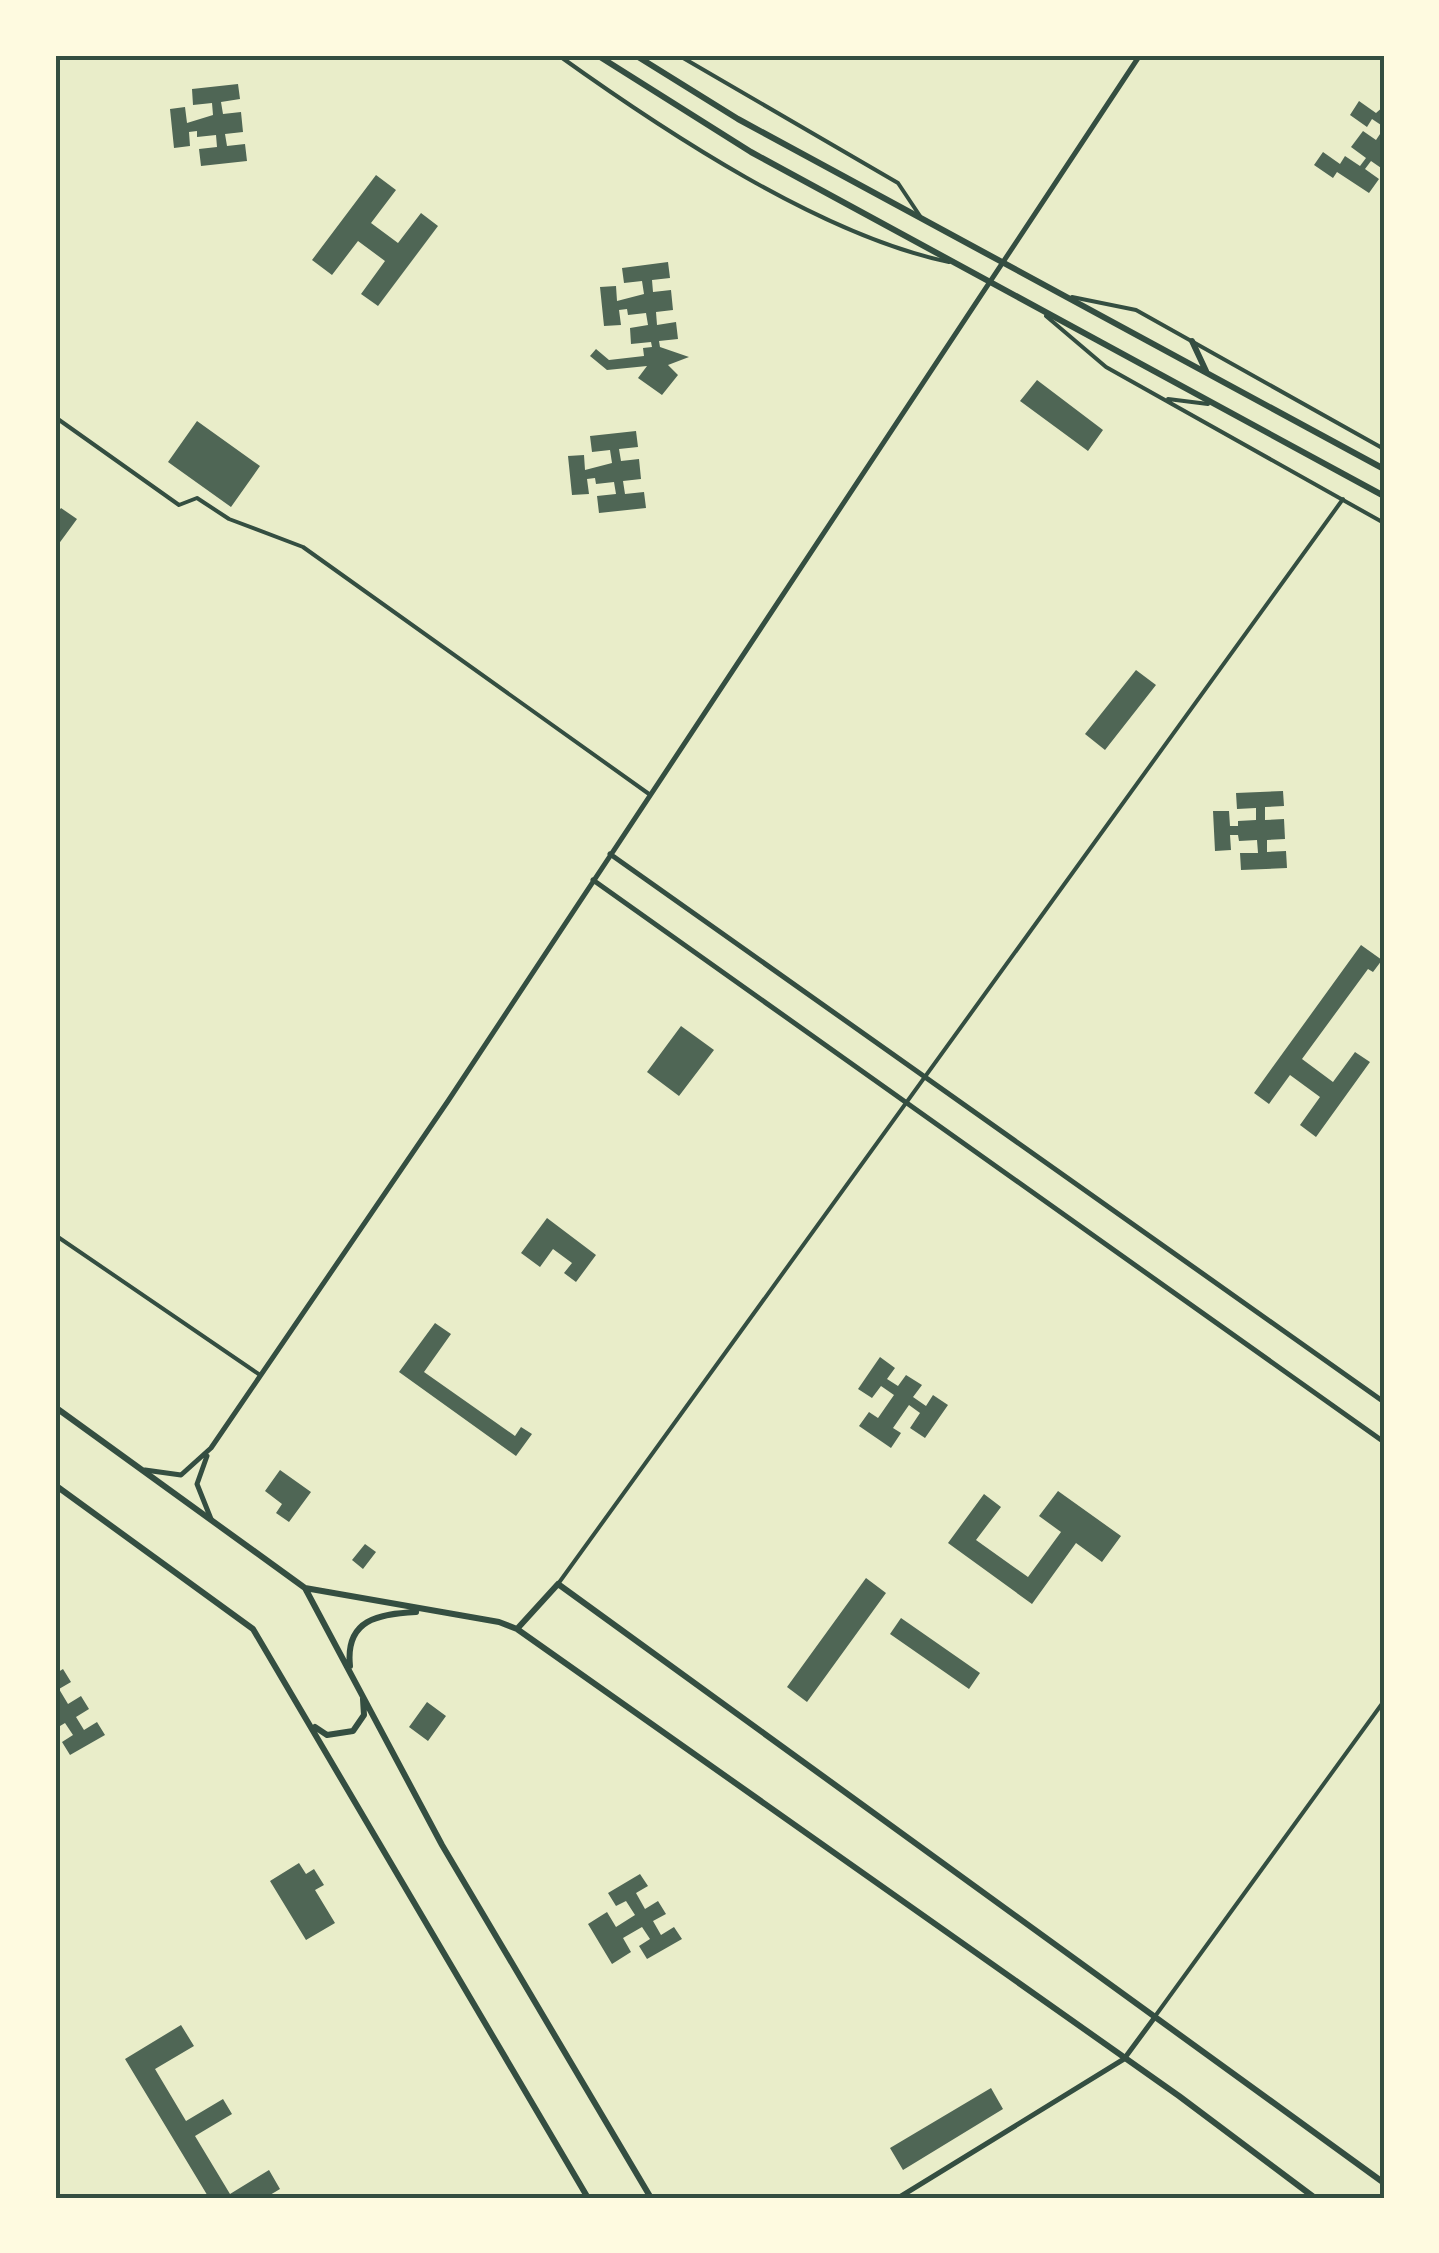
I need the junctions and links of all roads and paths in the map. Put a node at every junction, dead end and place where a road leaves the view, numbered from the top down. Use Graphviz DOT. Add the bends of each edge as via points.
graph roads {
  1 [pos="558,55"];
  2 [pos="597,55"];
  3 [pos="635,55"];
  4 [pos="678,55"];
  5 [pos="1140,55"];
  6 [pos="920,216"];
  7 [pos="952,262"];
  8 [pos="1004,262"];
  9 [pos="992,284"];
  10 [pos="1064,296"];
  11 [pos="1042,312"];
  12 [pos="1192,341"];
  13 [pos="1206,372"];
  14 [pos="1163,399"];
  15 [pos="1216,404"];
  16 [pos="55,417"];
  17 [pos="1384,449"];
  18 [pos="1384,469"];
  19 [pos="1384,496"];
  20 [pos="1343,499"];
  21 [pos="1384,523"];
  22 [pos="650,794"];
  23 [pos="610,854"];
  24 [pos="593,880"];
  25 [pos="924,1076"];
  26 [pos="905,1102"];
  27 [pos="55,1234"];
  28 [pos="260,1375"];
  29 [pos="1384,1402"];
  30 [pos="55,1407"];
  31 [pos="1384,1442"];
  32 [pos="211,1448"];
  33 [pos="141,1469"];
  34 [pos="55,1485"];
  35 [pos="211,1518"];
  36 [pos="558,1584"];
  37 [pos="304,1588"];
  38 [pos="432,1611"];
  39 [pos="517,1629"];
  40 [pos="351,1670"];
  41 [pos="359,1687"];
  42 [pos="1384,1701"];
  43 [pos="305,1714"];
  44 [pos="1156,2016"];
  45 [pos="1124,2059"];
  46 [pos="1384,2183"];
  47 [pos="588,2198"];
  48 [pos="651,2198"];
  49 [pos="898,2198"];
  50 [pos="1315,2198"];
  1 -- 7 [label="street" via="656,122 806,206 869,239"];
  2 -- 7 [label="main road" via="694,119"];
  3 -- 6 [label="main road" via="738,119"];
  4 -- 6 [label="street" via="898,183"];
  5 -- 8 [label="street"];
  6 -- 8 [label="main road"];
  7 -- 9 [label="main road"];
  8 -- 9 [label="street"];
  8 -- 10 [label="main road"];
  9 -- 11 [label="main road"];
  9 -- 22 [label="street"];
  10 -- 12 [label="street" via="1126,306"];
  10 -- 13 [label="main road"];
  11 -- 14 [label="street" via="1106,367"];
  11 -- 15 [label="main road"];
  12 -- 13 [label="main road"];
  12 -- 17 [label="street"];
  13 -- 18 [label="main road"];
  14 -- 15 [label="street"];
  14 -- 20 [label="street"];
  15 -- 19 [label="main road"];
  16 -- 22 [label="street" via="180,505 201,499 229,519 303,546"];
  20 -- 21 [label="street"];
  20 -- 25 [label="street"];
  22 -- 23 [label="street"];
  23 -- 24 [label="street"];
  23 -- 25 [label="street"];
  24 -- 26 [label="street"];
  24 -- 28 [label="street"];
  25 -- 26 [label="street"];
  25 -- 29 [label="street"];
  26 -- 31 [label="street"];
  26 -- 36 [label="street"];
  27 -- 28 [label="street"];
  28 -- 32 [label="street"];
  30 -- 33 [label="main road"];
  32 -- 33 [label="street" via="181,1475"];
  32 -- 35 [label="street" via="197,1484"];
  33 -- 35 [label="main road"];
  34 -- 43 [label="main road" via="246,1621"];
  35 -- 37 [label="main road"];
  36 -- 39 [label="main road"];
  36 -- 44 [label="main road"];
  37 -- 38 [label="main road"];
  37 -- 40 [label="main road"];
  38 -- 39 [label="main road"];
  38 -- 40 [label="main road" via="365,1621 351,1640"];
  39 -- 45 [label="main road"];
  40 -- 41 [label="main road"];
  41 -- 43 [label="main road" via="364,1715 345,1734 319,1731"];
  41 -- 48 [label="main road" via="442,1845"];
  42 -- 44 [label="street"];
  43 -- 47 [label="main road"];
  44 -- 45 [label="street"];
  44 -- 46 [label="main road"];
  45 -- 49 [label="street"];
  45 -- 50 [label="main road"];
}
